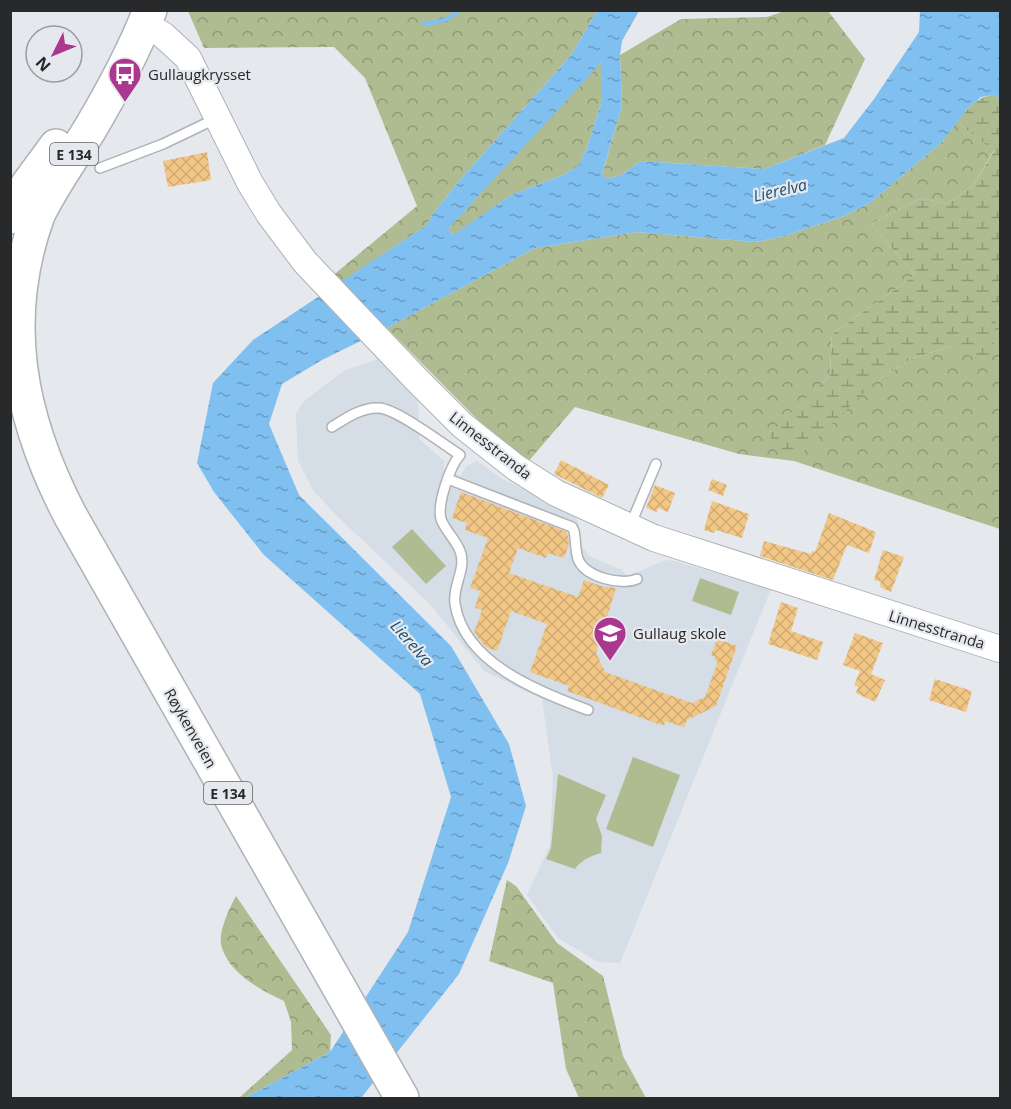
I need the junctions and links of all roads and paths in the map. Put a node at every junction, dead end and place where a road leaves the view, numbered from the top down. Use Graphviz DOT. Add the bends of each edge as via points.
graph roads {
  1 [pos="147,17"];
  2 [pos="126,61"];
  3 [pos="217,118"];
  4 [pos="100,168"];
  5 [pos="10,217"];
  6 [pos="15,244"];
  7 [pos="10,412"];
  8 [pos="332,427"];
  9 [pos="656,464"];
  10 [pos="448,479"];
  11 [pos="52,481"];
  12 [pos="629,528"];
  13 [pos="637,579"];
  14 [pos="1000,649"];
  15 [pos="588,710"];
  16 [pos="397,1090"];
  1 -- 2 [label="highway, Røykenveien / E 134"];
  1 -- 3 [label="street, Linnesstranda" via="188,58"];
  2 -- 5 [label="highway, Røykenveien / E 134" via="40,167"];
  2 -- 6 [label="highway, Røykenveien / E 134" via="91,126"];
  3 -- 4 [label="lane" via="164,144"];
  3 -- 12 [label="street, Linnesstranda" via="250,183 305,262 462,425 556,493"];
  6 -- 11 [label="highway, Røykenveien / E 134" via="16,369 29,424"];
  7 -- 11 [label="highway, Røykenveien / E 134"];
  8 -- 10 [label="lane" via="370,408 386,409 460,455"];
  9 -- 12 [label="lane"];
  10 -- 13 [label="lane" via="572,527 577,556 597,576 627,582"];
  10 -- 15 [label="lane" via="441,520 461,552 454,600 460,623 472,643 530,687"];
  11 -- 16 [label="highway, Røykenveien / E 134"];
  12 -- 14 [label="street, Linnesstranda"];
}
